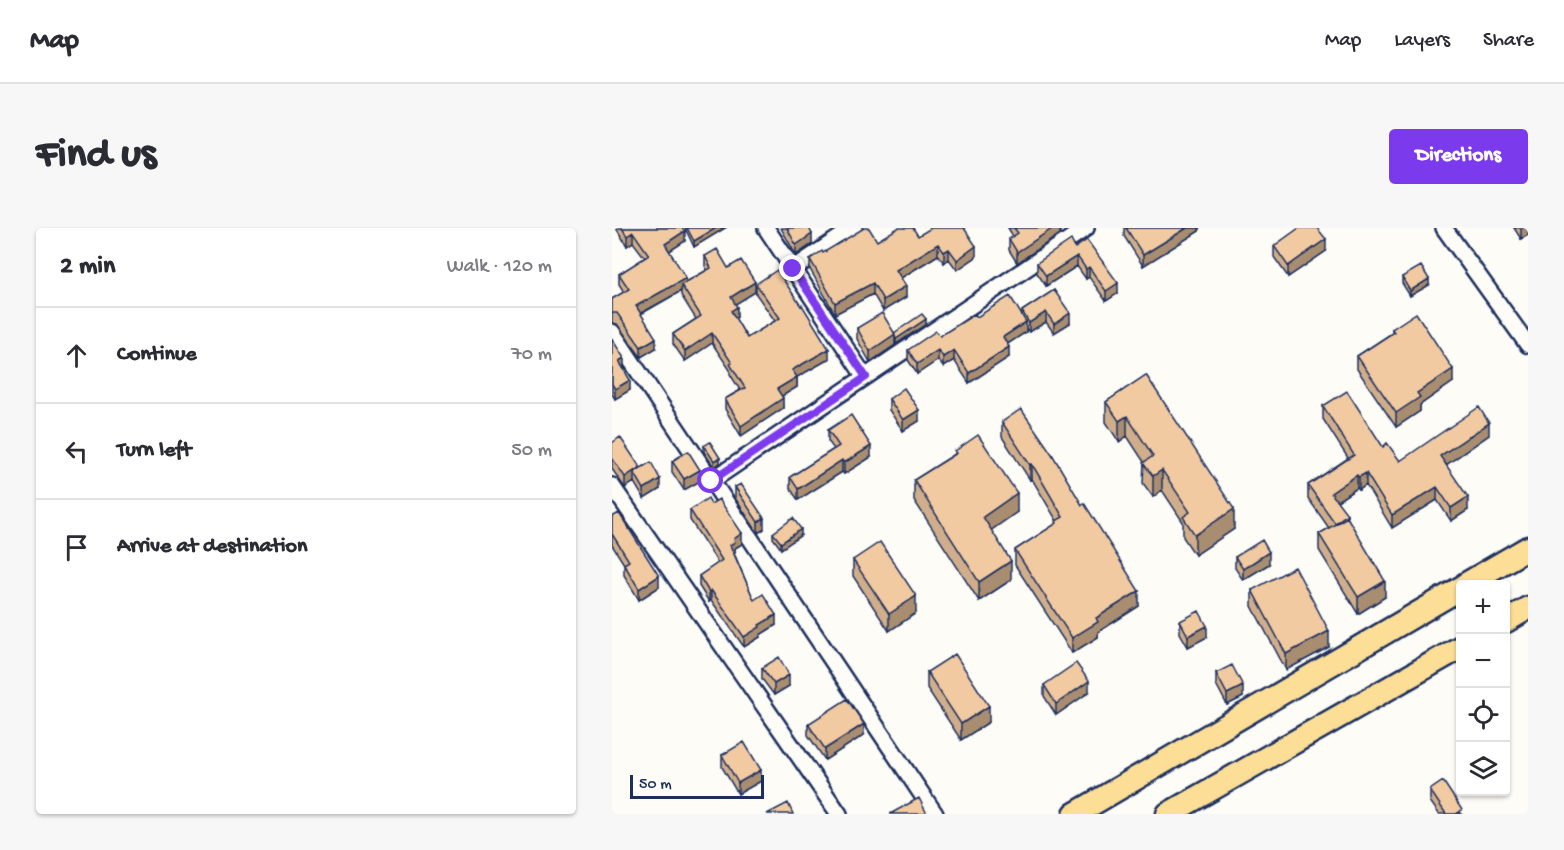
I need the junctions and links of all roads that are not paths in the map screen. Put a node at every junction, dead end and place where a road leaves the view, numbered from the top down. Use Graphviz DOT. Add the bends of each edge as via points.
graph roads {
  1 [pos="766,228"];
  2 [pos="854,228"];
  3 [pos="1086,228"];
  4 [pos="1444,228"];
  5 [pos="793,269"];
  6 [pos="612,333"];
  7 [pos="1528,345"];
  8 [pos="866,377"];
  9 [pos="711,481"];
  10 [pos="612,486"];
  11 [pos="1528,548"];
  12 [pos="1474,580"];
  13 [pos="1456,591"];
  14 [pos="1528,608"];
  15 [pos="1510,619"];
  16 [pos="1456,650"];
  17 [pos="839,814"];
  18 [pos="934,814"];
  19 [pos="1075,814"];
  20 [pos="1168,814"];
  1 -- 5 [label="street"];
  2 -- 5 [label="street"];
  3 -- 8 [label="street"];
  4 -- 7 [label="street"];
  5 -- 8 [label="street"];
  6 -- 9 [label="street"];
  8 -- 9 [label="street"];
  9 -- 18 [label="street"];
  10 -- 17 [label="street"];
  11 -- 12 [label="main road"];
  13 -- 19 [label="main road"];
  14 -- 15 [label="main road"];
  16 -- 20 [label="main road"];
}
